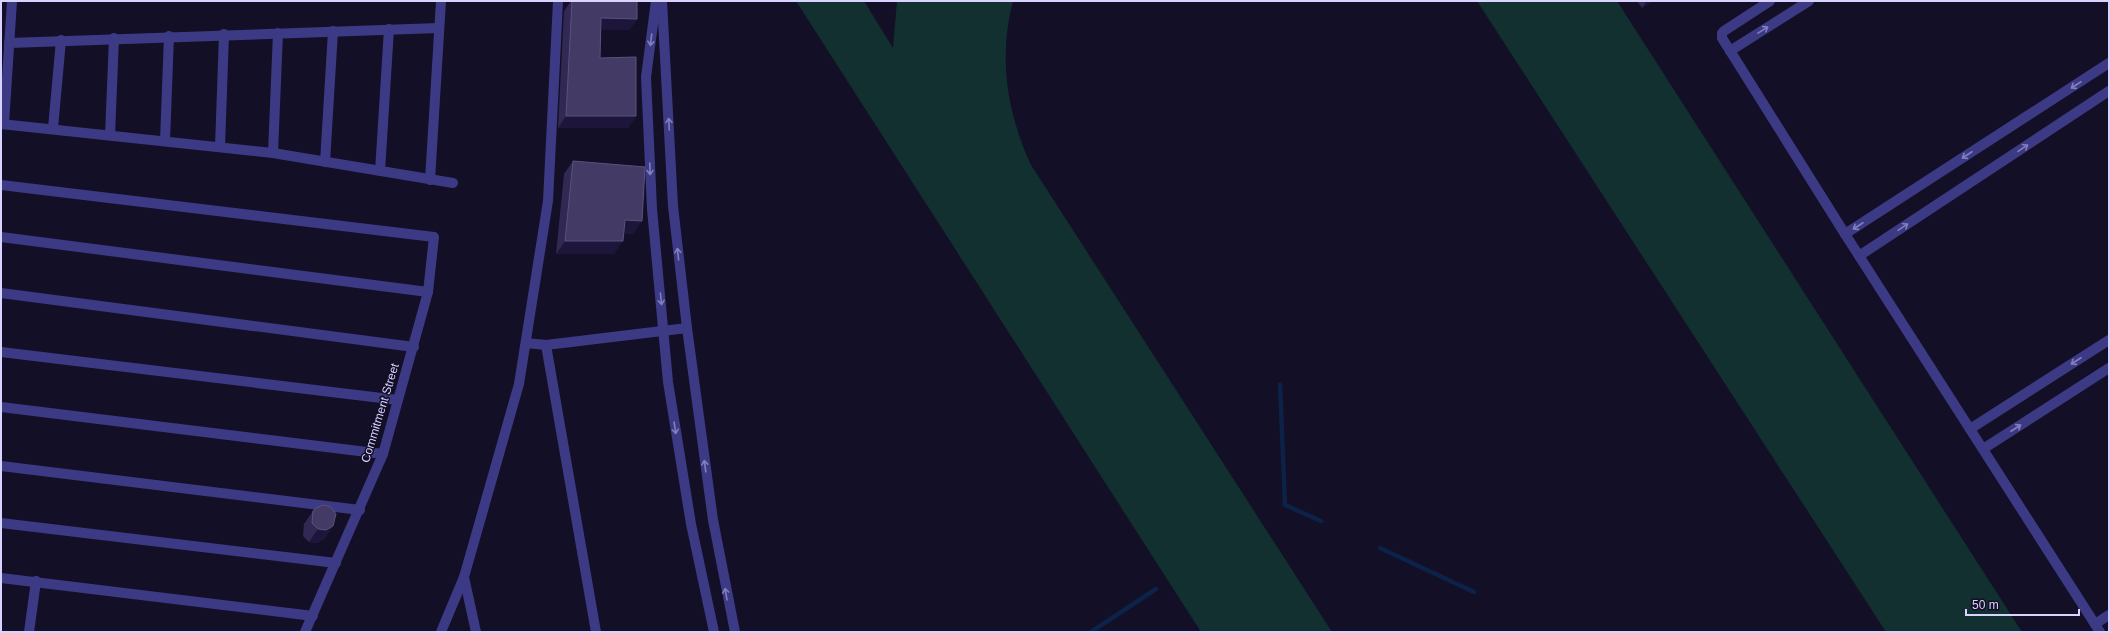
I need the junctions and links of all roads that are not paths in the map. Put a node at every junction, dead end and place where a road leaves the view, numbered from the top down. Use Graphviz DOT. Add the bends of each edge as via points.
graph roads {
  1 [pos="12,1"];
  2 [pos="441,1"];
  3 [pos="558,1"];
  4 [pos="656,1"];
  5 [pos="662,1"];
  6 [pos="1770,1"];
  7 [pos="1809,1"];
  8 [pos="439,28"];
  9 [pos="389,29"];
  10 [pos="333,31"];
  11 [pos="278,33"];
  12 [pos="224,34"];
  13 [pos="169,36"];
  14 [pos="114,38"];
  15 [pos="61,40"];
  16 [pos="9,43"];
  17 [pos="1730,51"];
  18 [pos="2109,64"];
  19 [pos="2109,91"];
  20 [pos="3,124"];
  21 [pos="53,128"];
  22 [pos="110,135"];
  23 [pos="165,141"];
  24 [pos="220,147"];
  25 [pos="273,153"];
  26 [pos="325,162"];
  27 [pos="380,171"];
  28 [pos="430,180"];
  29 [pos="453,183"];
  30 [pos="1,185"];
  31 [pos="1845,234"];
  32 [pos="1,237"];
  33 [pos="1859,256"];
  34 [pos="428,292"];
  35 [pos="1,293"];
  36 [pos="686,328"];
  37 [pos="664,332"];
  38 [pos="2109,340"];
  39 [pos="526,343"];
  40 [pos="546,345"];
  41 [pos="414,346"];
  42 [pos="1,352"];
  43 [pos="2109,368"];
  44 [pos="398,400"];
  45 [pos="1,407"];
  46 [pos="1970,429"];
  47 [pos="1983,449"];
  48 [pos="383,454"];
  49 [pos="1,466"];
  50 [pos="360,510"];
  51 [pos="1,524"];
  52 [pos="336,563"];
  53 [pos="464,577"];
  54 [pos="1,578"];
  55 [pos="36,581"];
  56 [pos="2109,614"];
  57 [pos="312,616"];
  58 [pos="2098,628"];
  59 [pos="29,632"];
  60 [pos="305,632"];
  61 [pos="441,632"];
  62 [pos="476,632"];
  63 [pos="596,632"];
  64 [pos="714,632"];
  65 [pos="735,632"];
  1 -- 16 [label="street"];
  2 -- 8 [label="street"];
  3 -- 39 [label="street" via="548,201"];
  4 -- 37 [label="street, one-way" via="646,77 652,209"];
  36 -- 5 [label="street, one-way" via="673,206"];
  6 -- 17 [label="street" via="1722,33 1722,38"];
  17 -- 7 [label="street, one-way"];
  8 -- 9 [label="street"];
  8 -- 28 [label="street"];
  9 -- 10 [label="street"];
  9 -- 27 [label="street"];
  10 -- 11 [label="street"];
  10 -- 26 [label="street"];
  11 -- 12 [label="street"];
  11 -- 25 [label="street"];
  12 -- 13 [label="street"];
  12 -- 24 [label="street"];
  13 -- 14 [label="street"];
  13 -- 23 [label="street"];
  14 -- 15 [label="street"];
  14 -- 22 [label="street"];
  15 -- 16 [label="street"];
  15 -- 21 [label="street"];
  16 -- 20 [label="street"];
  17 -- 31 [label="street"];
  18 -- 31 [label="street, one-way"];
  33 -- 19 [label="street, one-way"];
  20 -- 21 [label="street"];
  21 -- 22 [label="street"];
  22 -- 23 [label="street"];
  23 -- 24 [label="street"];
  24 -- 25 [label="street"];
  25 -- 26 [label="street"];
  26 -- 27 [label="street"];
  27 -- 28 [label="street"];
  28 -- 29 [label="street"];
  30 -- 34 [label="street, Commitment Street" via="434,237"];
  31 -- 33 [label="street"];
  32 -- 34 [label="street"];
  33 -- 46 [label="street"];
  34 -- 41 [label="street, Commitment Street"];
  35 -- 41 [label="street"];
  36 -- 37 [label="street"];
  65 -- 36 [label="street, one-way" via="713,520"];
  37 -- 40 [label="street"];
  37 -- 64 [label="street, one-way" via="668,382 691,524"];
  38 -- 46 [label="street, one-way"];
  39 -- 40 [label="street"];
  39 -- 53 [label="street" via="519,384"];
  40 -- 63 [label="street"];
  41 -- 44 [label="street, Commitment Street"];
  42 -- 44 [label="street"];
  47 -- 43 [label="street, one-way"];
  44 -- 48 [label="street, Commitment Street"];
  45 -- 48 [label="street"];
  46 -- 47 [label="street"];
  47 -- 58 [label="street"];
  48 -- 50 [label="street, Commitment Street"];
  49 -- 50 [label="street"];
  50 -- 52 [label="street, Commitment Street"];
  51 -- 52 [label="street"];
  52 -- 57 [label="street, Commitment Street"];
  53 -- 61 [label="street"];
  53 -- 62 [label="street"];
  54 -- 55 [label="street"];
  55 -- 57 [label="street"];
  55 -- 59 [label="street"];
  56 -- 58 [label="street"];
  57 -- 60 [label="street, Commitment Street"];
}
